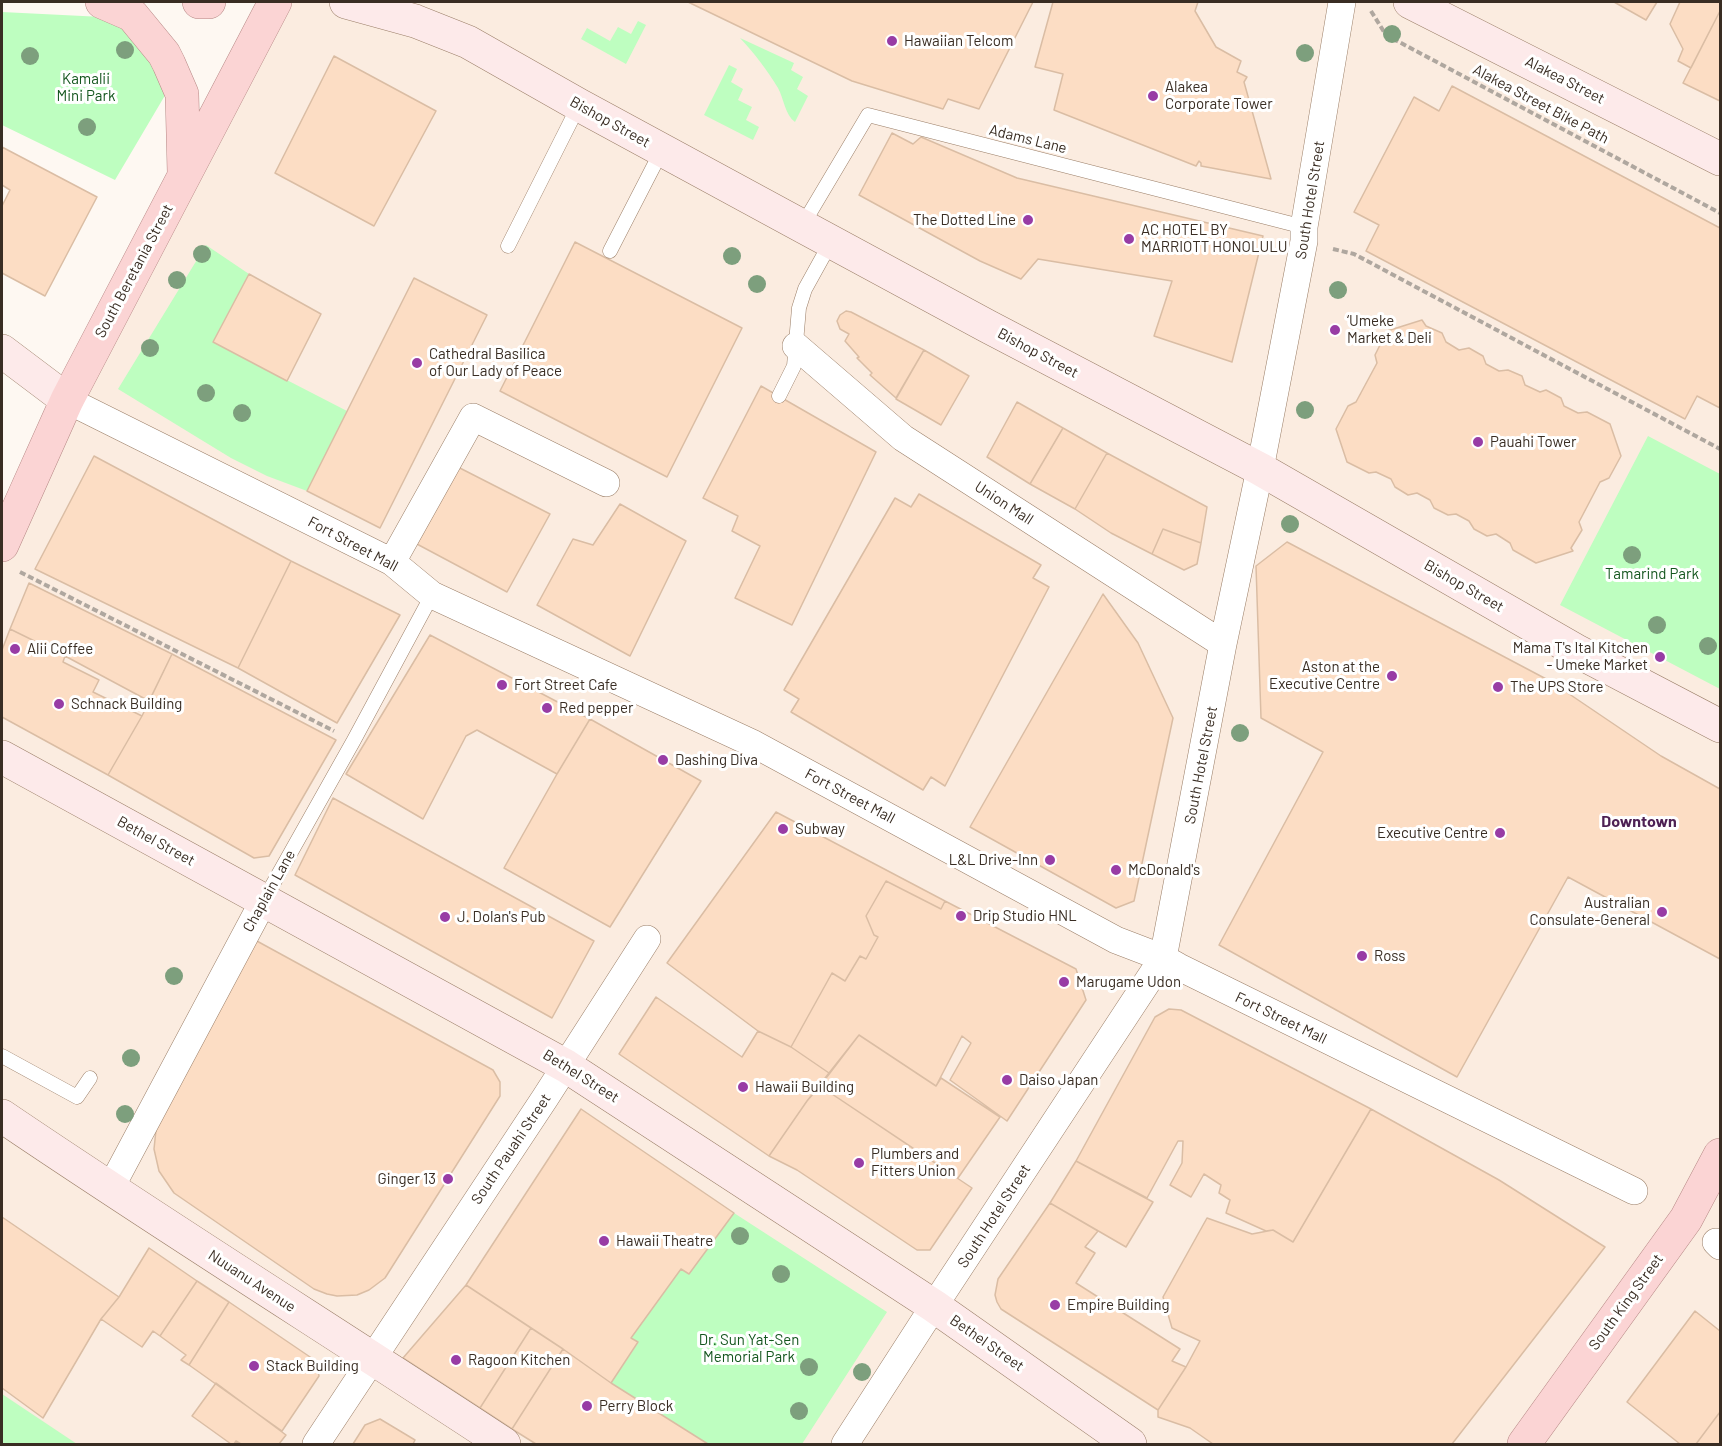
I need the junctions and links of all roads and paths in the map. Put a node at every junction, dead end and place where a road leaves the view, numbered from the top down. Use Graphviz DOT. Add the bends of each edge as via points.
graph roads {
  1 [pos="102,2"];
  2 [pos="199,2"];
  3 [pos="208,2"];
  4 [pos="275,2"];
  5 [pos="346,2"];
  6 [pos="1342,2"];
  7 [pos="1410,2"];
  8 [pos="1369,8"];
  9 [pos="579,105"];
  10 [pos="662,150"];
  11 [pos="1720,159"];
  12 [pos="184,175"];
  13 [pos="1720,213"];
  14 [pos="802,226"];
  15 [pos="1304,234"];
  16 [pos="831,242"];
  17 [pos="508,246"];
  18 [pos="610,251"];
  19 [pos="796,346"];
  20 [pos="2,351"];
  21 [pos="779,396"];
  22 [pos="67,400"];
  23 [pos="1720,449"];
  24 [pos="1260,469"];
  25 [pos="606,483"];
  26 [pos="6,556"];
  27 [pos="392,562"];
  28 [pos="432,595"];
  29 [pos="1223,644"];
  30 [pos="1720,726"];
  31 [pos="354,740"];
  32 [pos="2,757"];
  33 [pos="264,900"];
  34 [pos="647,939"];
  35 [pos="1163,958"];
  36 [pos="2,1056"];
  37 [pos="566,1065"];
  38 [pos="90,1078"];
  39 [pos="2,1116"];
  40 [pos="1720,1155"];
  41 [pos="110,1189"];
  42 [pos="1634,1191"];
  43 [pos="934,1306"];
  44 [pos="372,1358"];
  45 [pos="316,1444"];
  46 [pos="504,1444"];
  47 [pos="845,1444"];
  48 [pos="1130,1444"];
  49 [pos="1524,1444"];
  1 -- 12 [label="main road" via="132,15 169,64 182,94"];
  2 -- 3 [label="main road"];
  4 -- 12 [label="main road, South Beretania Street"];
  5 -- 9 [label="main road, Bishop Street" via="415,21 468,42"];
  6 -- 15 [label="street, South Hotel Street"];
  7 -- 11 [label="main road, Alakea Street"];
  8 -- 13 [label="path, Alakea Street Bike Path" via="1386,35"];
  9 -- 10 [label="main road, Bishop Street"];
  9 -- 17 [label="lane"];
  10 -- 14 [label="main road, Bishop Street"];
  10 -- 18 [label="lane"];
  12 -- 22 [label="main road, South Beretania Street"];
  14 -- 15 [label="lane, Adams Lane" via="868,116"];
  14 -- 16 [label="main road, Bishop Street"];
  15 -- 23 [label="path" via="1354,254"];
  15 -- 24 [label="street, South Hotel Street"];
  16 -- 19 [label="lane" via="805,289"];
  16 -- 24 [label="main road, Bishop Street"];
  19 -- 21 [label="lane" via="794,366"];
  19 -- 29 [label="street, Union Mall" via="903,438"];
  20 -- 22 [label="main road"];
  22 -- 26 [label="main road, South Beretania Street"];
  22 -- 27 [label="street, Fort Street Mall"];
  24 -- 29 [label="street, South Hotel Street"];
  24 -- 30 [label="main road, Bishop Street" via="1575,650"];
  25 -- 27 [label="street" via="473,417"];
  26 -- 31 [label="path"];
  27 -- 28 [label="street, Fort Street Mall"];
  28 -- 31 [label="lane, Chaplain Lane"];
  28 -- 35 [label="street, Fort Street Mall" via="754,744 1116,940"];
  29 -- 35 [label="street, South Hotel Street"];
  31 -- 33 [label="lane, Chaplain Lane"];
  32 -- 33 [label="main road, Bethel Street"];
  33 -- 37 [label="main road, Bethel Street"];
  33 -- 41 [label="street, Chaplain Lane"];
  34 -- 37 [label="street, South Pauahi Street"];
  35 -- 42 [label="street, Fort Street Mall"];
  35 -- 43 [label="street, South Hotel Street"];
  36 -- 38 [label="lane" via="77,1097"];
  37 -- 43 [label="main road, Bethel Street"];
  37 -- 44 [label="street, South Pauahi Street"];
  39 -- 41 [label="main road, Nuuanu Avenue"];
  40 -- 49 [label="main road, South King Street" via="1686,1219"];
  41 -- 44 [label="main road, Nuuanu Avenue"];
  43 -- 47 [label="street, South Hotel Street"];
  43 -- 48 [label="main road, Bethel Street"];
  44 -- 45 [label="street, South Pauahi Street"];
  44 -- 46 [label="main road, Nuuanu Avenue"];
}
